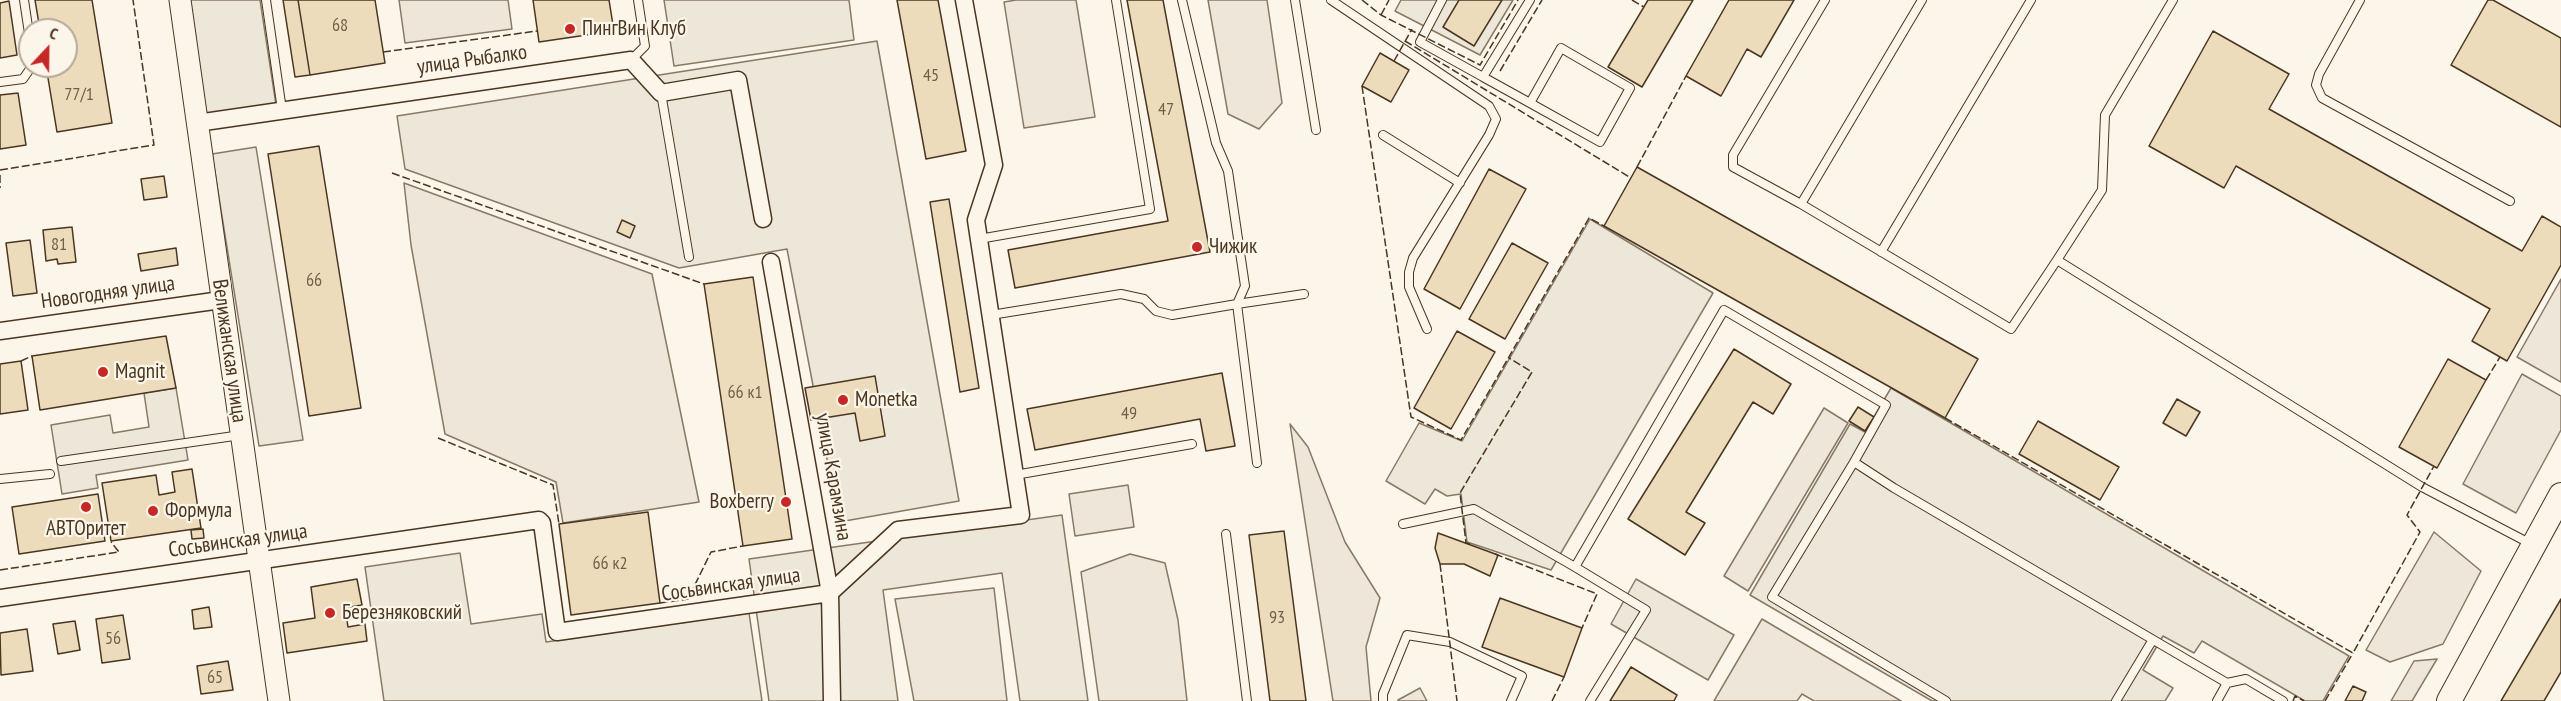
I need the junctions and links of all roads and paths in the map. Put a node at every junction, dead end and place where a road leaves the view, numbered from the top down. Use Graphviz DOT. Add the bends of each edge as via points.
graph roads {
  1 [pos="24,0"];
  2 [pos="180,0"];
  3 [pos="266,0"];
  4 [pos="638,0"];
  5 [pos="964,0"];
  6 [pos="1116,0"];
  7 [pos="1182,0"];
  8 [pos="1295,0"];
  9 [pos="1331,0"];
  10 [pos="1442,0"];
  11 [pos="1530,0"];
  12 [pos="1825,0"];
  13 [pos="1922,0"];
  14 [pos="2031,0"];
  15 [pos="2173,0"];
  16 [pos="2360,0"];
  17 [pos="27,18"];
  18 [pos="631,60"];
  19 [pos="1483,77"];
  20 [pos="24,78"];
  21 [pos="0,82"];
  22 [pos="661,93"];
  23 [pos="1530,103"];
  24 [pos="282,110"];
  25 [pos="197,123"];
  26 [pos="1316,130"];
  27 [pos="1383,135"];
  28 [pos="1460,183"];
  29 [pos="2510,201"];
  30 [pos="1801,204"];
  31 [pos="763,219"];
  32 [pos="979,239"];
  33 [pos="1881,252"];
  34 [pos="689,257"];
  35 [pos="2057,260"];
  36 [pos="771,262"];
  37 [pos="1304,294"];
  38 [pos="221,300"];
  39 [pos="1238,304"];
  40 [pos="991,315"];
  41 [pos="1427,329"];
  42 [pos="0,331"];
  43 [pos="242,435"];
  44 [pos="1192,444"];
  45 [pos="61,461"];
  46 [pos="1854,462"];
  47 [pos="1257,463"];
  48 [pos="50,474"];
  49 [pos="1015,475"];
  50 [pos="0,479"];
  51 [pos="2561,495"];
  52 [pos="1403,524"];
  53 [pos="1226,534"];
  54 [pos="2533,545"];
  55 [pos="260,561"];
  56 [pos="1575,567"];
  57 [pos="830,593"];
  58 [pos="0,598"];
  59 [pos="2151,641"];
  60 [pos="2227,684"];
  61 [pos="279,701"];
  62 [pos="832,701"];
  63 [pos="1247,701"];
  64 [pos="1383,701"];
  65 [pos="1511,701"];
  66 [pos="1590,701"];
  67 [pos="1946,701"];
  68 [pos="2116,701"];
  69 [pos="2217,701"];
  70 [pos="2283,701"];
  71 [pos="2449,701"];
  1 -- 17 [label="lane"];
  2 -- 25 [label="street, Велижанская улица"];
  3 -- 24 [label="lane"];
  4 -- 18 [label="lane" via="645,46"];
  5 -- 32 [label="street, Сосьвинская улица" via="994,165 976,220"];
  6 -- 32 [label="lane" via="1150,209"];
  7 -- 39 [label="lane" via="1216,143 1228,171 1245,286"];
  8 -- 26 [label="lane"];
  9 -- 28 [label="lane" via="1489,106 1496,119"];
  10 -- 19 [label="lane" via="1420,42"];
  11 -- 19 [label="lane"];
  12 -- 30 [label="lane" via="1732,161 1736,169"];
  13 -- 30 [label="lane"];
  14 -- 33 [label="lane"];
  15 -- 35 [label="lane" via="2105,115 2102,190"];
  16 -- 29 [label="lane" via="2319,74 2316,85 2322,98"];
  18 -- 22 [label="street"];
  18 -- 24 [label="street, улица Рыбалко"];
  19 -- 23 [label="lane"];
  20 -- 21 [label="lane"];
  22 -- 31 [label="street" via="738,80"];
  22 -- 34 [label="lane"];
  23 -- 23 [label="lane" via="1600,142 1630,88 1561,48"];
  24 -- 25 [label="street, улица Рыбалко"];
  25 -- 38 [label="street, Велижанская улица"];
  27 -- 28 [label="lane"];
  28 -- 41 [label="lane" via="1408,272 1408,287"];
  30 -- 33 [label="lane"];
  32 -- 40 [label="street, Сосьвинская улица"];
  33 -- 35 [label="lane" via="2011,329"];
  35 -- 54 [label="lane" via="2422,487"];
  36 -- 57 [label="street, улица Карамзина"];
  37 -- 39 [label="lane"];
  38 -- 42 [label="street, Новогодняя улица"];
  38 -- 43 [label="street, Велижанская улица"];
  39 -- 40 [label="lane" via="1172,315 1156,310 1144,298 1121,294"];
  39 -- 47 [label="lane"];
  40 -- 49 [label="street, Сосьвинская улица"];
  43 -- 45 [label="lane"];
  43 -- 55 [label="street, Велижанская улица"];
  44 -- 49 [label="lane"];
  46 -- 56 [label="lane" via="1886,405 1724,310"];
  46 -- 59 [label="lane"];
  46 -- 67 [label="lane" via="1772,597"];
  48 -- 50 [label="lane"];
  49 -- 57 [label="street, Сосьвинская улица" via="1021,515 898,530"];
  51 -- 54 [label="main road"];
  52 -- 56 [label="lane" via="1474,509"];
  53 -- 63 [label="lane"];
  54 -- 71 [label="main road"];
  55 -- 57 [label="street, Сосьвинская улица" via="538,520 542,523 557,632"];
  55 -- 58 [label="street, Сосьвинская улица"];
  55 -- 61 [label="street, Велижанская улица"];
  56 -- 66 [label="lane" via="1646,610"];
  57 -- 62 [label="street, улица Карамзина"];
  59 -- 60 [label="lane"];
  59 -- 68 [label="lane"];
  60 -- 69 [label="lane"];
  60 -- 70 [label="lane" via="2246,679"];
  64 -- 65 [label="lane" via="1407,635 1450,642 1522,676"];
}
